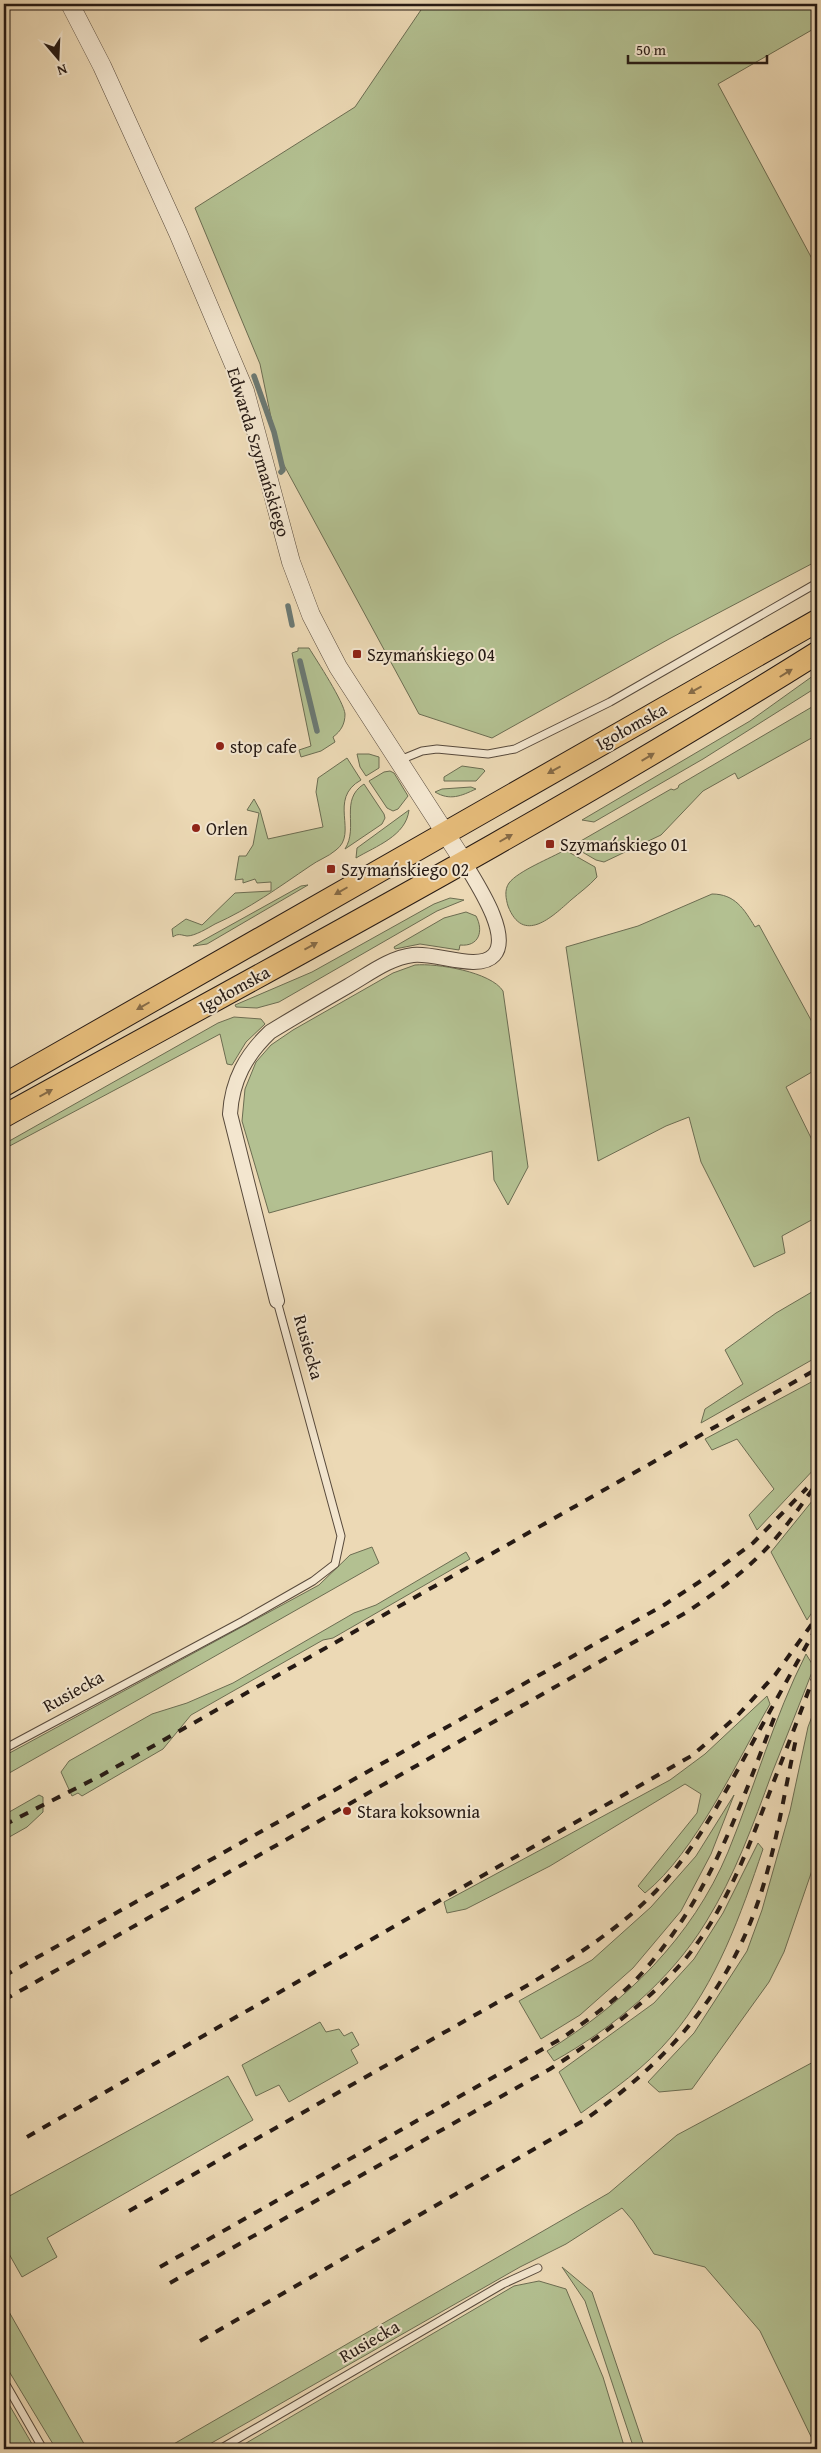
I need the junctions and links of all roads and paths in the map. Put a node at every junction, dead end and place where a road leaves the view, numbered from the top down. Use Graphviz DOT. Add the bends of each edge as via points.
graph roads {
  1 [pos="70,4"];
  2 [pos="817,584"];
  3 [pos="817,621"];
  4 [pos="817,653"];
  5 [pos="398,761"];
  6 [pos="444,832"];
  7 [pos="464,862"];
  8 [pos="4,1085"];
  9 [pos="4,1116"];
  10 [pos="277,1301"];
  11 [pos="4,1749"];
  12 [pos="538,2268"];
  13 [pos="4,2381"];
  14 [pos="43,2449"];
  15 [pos="220,2449"];
  1 -- 5 [label="street, Edwarda Szymańskiego" via="178,233 245,391 291,562 311,615 338,667"];
  2 -- 5 [label="lane" via="610,702 516,749 488,754 437,749"];
  3 -- 6 [label="main road, Igołomska, one-way"];
  7 -- 4 [label="main road, Igołomska, one-way" via="634,766"];
  5 -- 6 [label="street, Edwarda Szymańskiego"];
  6 -- 7 [label="street"];
  6 -- 8 [label="main road, Igołomska, one-way"];
  9 -- 7 [label="main road, Igołomska, one-way"];
  7 -- 10 [label="street, Rusiecka" via="497,927 499,945 495,955 483,961 464,961 425,954 389,962 276,1028 255,1046 238,1074 231,1095 230,1114"];
  10 -- 11 [label="lane, Rusiecka" via="341,1536 335,1564 243,1621"];
  12 -- 15 [label="lane, Rusiecka" via="503,2284"];
  13 -- 14 [label="lane"];
}
